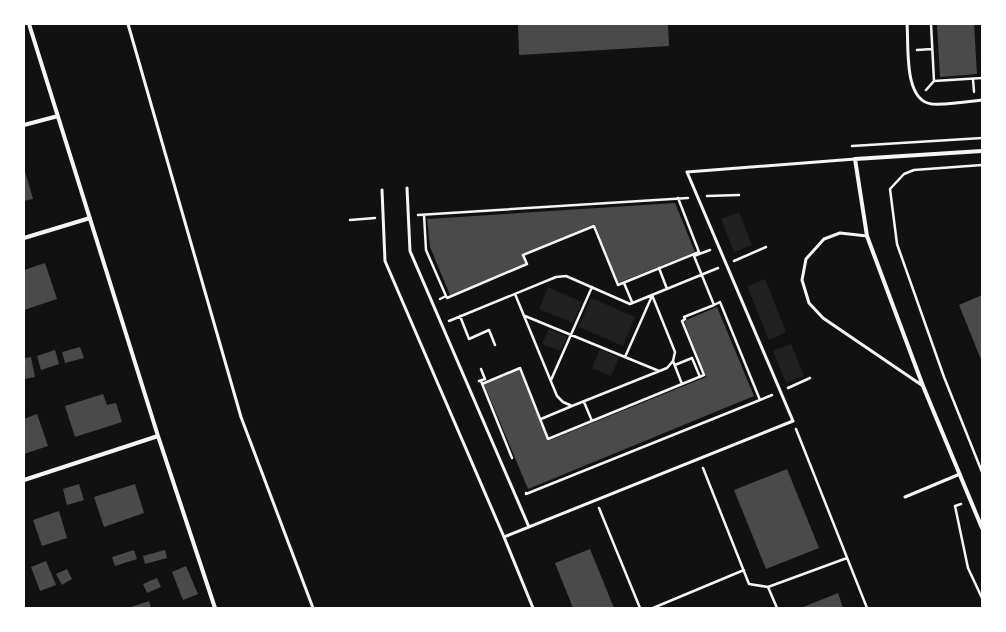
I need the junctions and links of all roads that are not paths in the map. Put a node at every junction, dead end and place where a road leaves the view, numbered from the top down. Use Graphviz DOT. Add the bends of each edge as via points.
graph roads {
  1 [pos="29,24"];
  2 [pos="128,24"];
  3 [pos="907,24"];
  4 [pos="982,100"];
  5 [pos="58,116"];
  6 [pos="24,125"];
  7 [pos="982,151"];
  8 [pos="855,159"];
  9 [pos="407,188"];
  10 [pos="382,190"];
  11 [pos="90,218"];
  12 [pos="867,236"];
  13 [pos="24,238"];
  14 [pos="923,386"];
  15 [pos="158,436"];
  16 [pos="960,474"];
  17 [pos="24,480"];
  18 [pos="905,497"];
  19 [pos="529,527"];
  20 [pos="982,528"];
  21 [pos="504,537"];
  22 [pos="215,608"];
  23 [pos="313,608"];
  24 [pos="533,608"];
  1 -- 5 [label="street"];
  2 -- 23 [label="lane" via="241,417"];
  3 -- 4 [label="lane" via="911,85 919,98 932,104"];
  5 -- 6 [label="street"];
  5 -- 11 [label="street"];
  7 -- 8 [label="street"];
  8 -- 12 [label="street"];
  8 -- 19 [label="lane" via="687,172 793,422"];
  9 -- 19 [label="lane" via="410,251"];
  10 -- 21 [label="lane" via="385,262"];
  11 -- 13 [label="street"];
  11 -- 15 [label="street"];
  12 -- 14 [label="street"];
  12 -- 14 [label="lane" via="840,233 824,239 806,259 802,280 809,303 823,318"];
  14 -- 16 [label="street"];
  15 -- 17 [label="street"];
  15 -- 22 [label="street"];
  16 -- 18 [label="lane"];
  16 -- 20 [label="street"];
  19 -- 21 [label="lane"];
  21 -- 24 [label="lane"];
}
